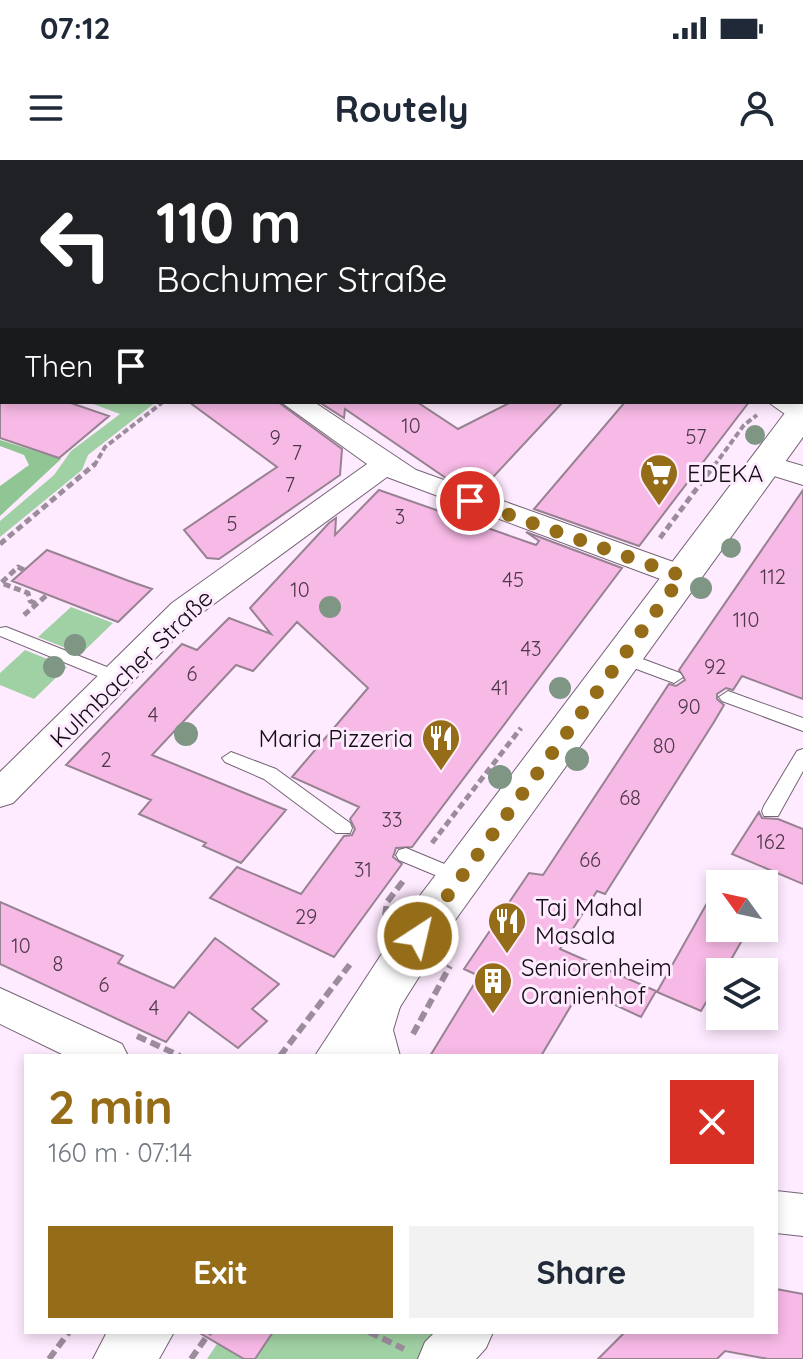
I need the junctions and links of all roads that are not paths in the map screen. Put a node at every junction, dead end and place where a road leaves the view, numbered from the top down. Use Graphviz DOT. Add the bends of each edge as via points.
graph roads {
  1 [pos="298,404"];
  2 [pos="803,412"];
  3 [pos="385,465"];
  4 [pos="784,470"];
  5 [pos="682,576"];
  6 [pos="6,632"];
  7 [pos="621,657"];
  8 [pos="116,677"];
  9 [pos="674,677"];
  10 [pos="728,697"];
  11 [pos="803,725"];
  12 [pos="803,755"];
  13 [pos="231,758"];
  14 [pos="0,794"];
  15 [pos="771,811"];
  16 [pos="343,828"];
  17 [pos="406,855"];
  18 [pos="459,878"];
  19 [pos="384,993"];
  20 [pos="0,1005"];
  21 [pos="103,1054"];
  22 [pos="342,1054"];
  23 [pos="378,1054"];
  24 [pos="778,1212"];
  25 [pos="803,1215"];
  26 [pos="142,1334"];
  27 [pos="466,1334"];
  28 [pos="430,1357"];
  29 [pos="123,1359"];
  1 -- 3 [label="street"];
  2 -- 4 [label="main road"];
  3 -- 5 [label="street" via="420,483"];
  3 -- 8 [label="street, Kulmbacher Straße" via="193,603"];
  4 -- 5 [label="main road"];
  5 -- 7 [label="main road"];
  6 -- 8 [label="lane"];
  7 -- 9 [label="lane"];
  7 -- 18 [label="main road"];
  8 -- 14 [label="street, Kulmbacher Straße"];
  10 -- 11 [label="lane"];
  12 -- 15 [label="lane"];
  13 -- 16 [label="lane" via="270,774"];
  17 -- 18 [label="lane"];
  18 -- 19 [label="main road"];
  19 -- 22 [label="main road"];
  19 -- 23 [label="street" via="372,1030"];
  20 -- 21 [label="street"];
  24 -- 25 [label="street"];
  26 -- 29 [label="main road"];
  27 -- 28 [label="street"];
}
